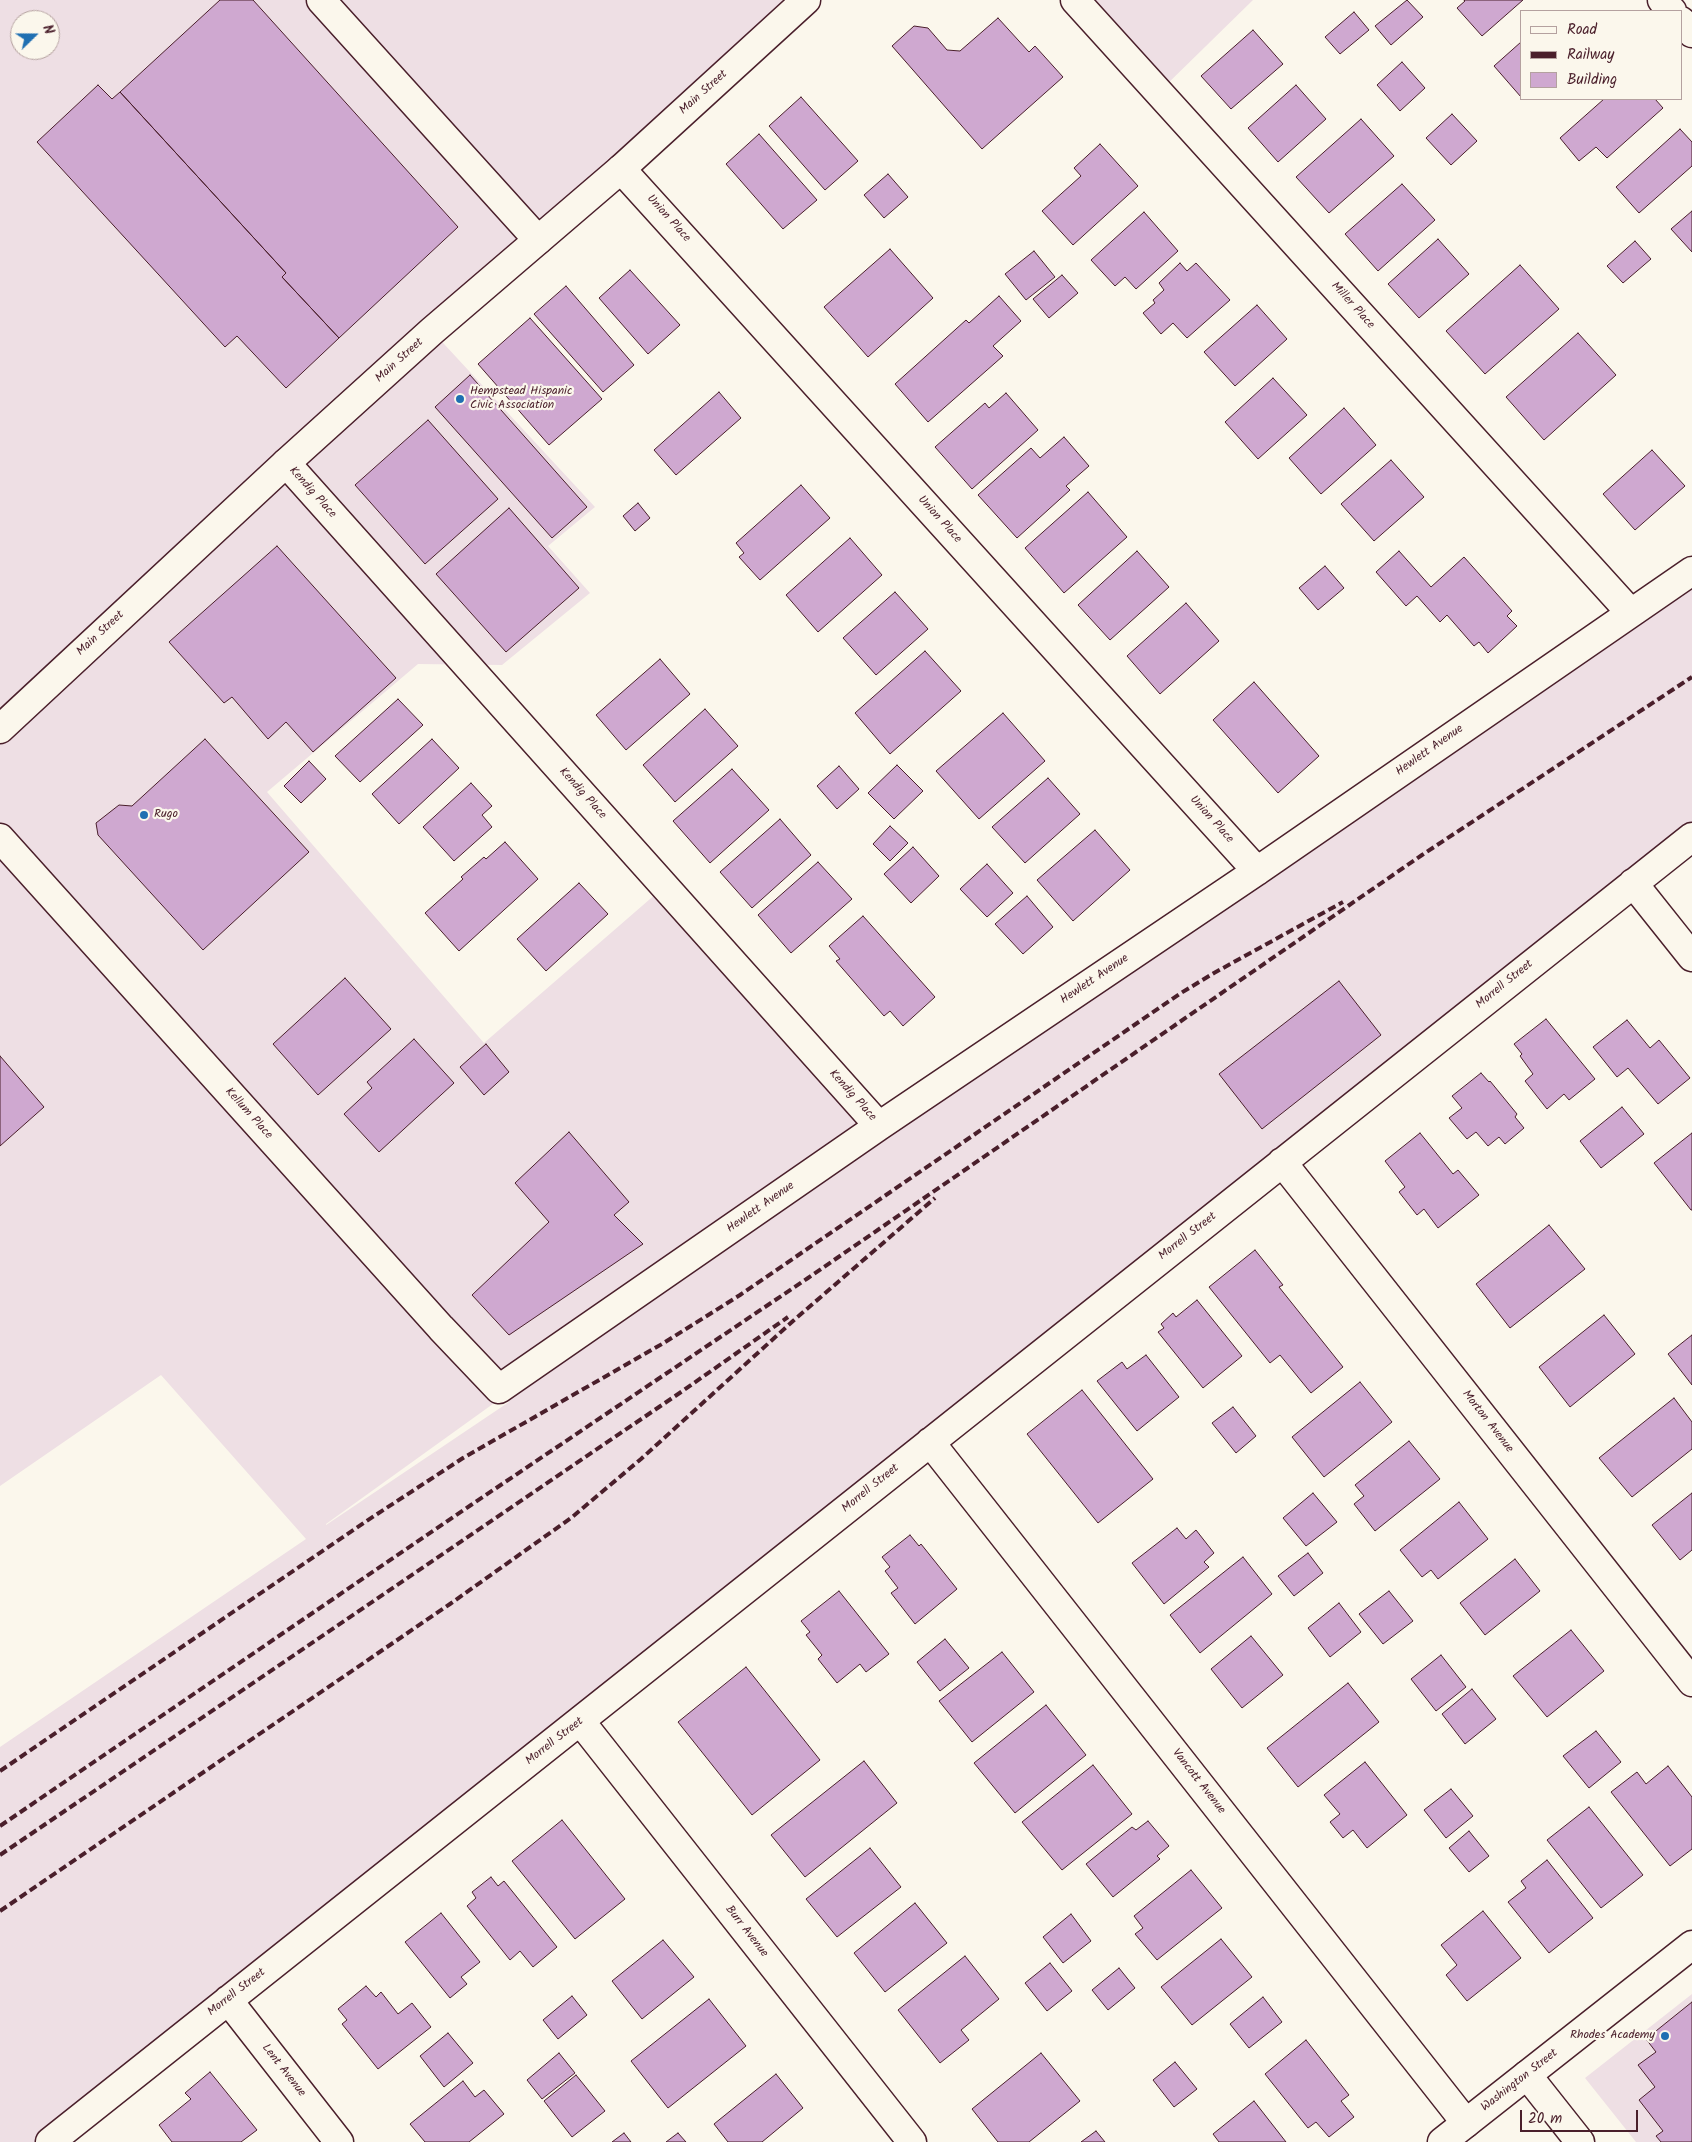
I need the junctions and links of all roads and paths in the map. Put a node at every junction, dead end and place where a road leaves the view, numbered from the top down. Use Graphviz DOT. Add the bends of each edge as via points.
graph roads {
  1 [pos="321,0"];
  2 [pos="806,0"];
  3 [pos="1075,0"];
  4 [pos="1662,0"];
  5 [pos="1671,10"];
  6 [pos="1682,22"];
  7 [pos="1692,33"];
  8 [pos="621,169"];
  9 [pos="538,240"];
  10 [pos="286,463"];
  11 [pos="1692,571"];
  12 [pos="1630,612"];
  13 [pos="0,729"];
  14 [pos="1692,837"];
  15 [pos="0,838"];
  16 [pos="1257,871"];
  17 [pos="1633,883"];
  18 [pos="1692,957"];
  19 [pos="879,1126"];
  20 [pos="1282,1162"];
  21 [pos="499,1389"];
  22 [pos="930,1442"];
  23 [pos="1692,1682"];
  24 [pos="581,1722"];
  25 [pos="1692,1945"];
  26 [pos="228,2000"];
  27 [pos="1527,2075"];
  28 [pos="1466,2123"];
  29 [pos="50,2142"];
  30 [pos="339,2142"];
  31 [pos="912,2142"];
  32 [pos="1442,2142"];
  33 [pos="1580,2142"];
  1 -- 9 [label="street"];
  2 -- 8 [label="street, Main Street"];
  3 -- 12 [label="street, Miller Place"];
  4 -- 5 [label="street"];
  6 -- 7 [label="street"];
  8 -- 9 [label="street, Main Street"];
  8 -- 16 [label="street, Union Place"];
  9 -- 10 [label="street, Main Street"];
  10 -- 13 [label="street, Main Street"];
  10 -- 19 [label="street, Kendig Place"];
  11 -- 12 [label="street, Hewlett Avenue"];
  12 -- 16 [label="street, Hewlett Avenue"];
  14 -- 17 [label="street, Morrell Street"];
  15 -- 21 [label="street, Kellum Place" via="434,1321"];
  16 -- 19 [label="street, Hewlett Avenue"];
  17 -- 18 [label="street"];
  17 -- 20 [label="street, Morrell Street"];
  19 -- 21 [label="street, Hewlett Avenue"];
  20 -- 22 [label="street, Morrell Street"];
  20 -- 23 [label="street, Morton Avenue"];
  22 -- 24 [label="street, Morrell Street"];
  22 -- 28 [label="street, Vancott Avenue"];
  24 -- 26 [label="street, Morrell Street"];
  24 -- 31 [label="street, Burr Avenue"];
  25 -- 27 [label="street, Washington Street"];
  26 -- 29 [label="street, Morrell Street"];
  26 -- 30 [label="street, Lent Avenue"];
  27 -- 28 [label="street, Washington Street"];
  27 -- 33 [label="street"];
  28 -- 32 [label="street, Washington Street"];
}
